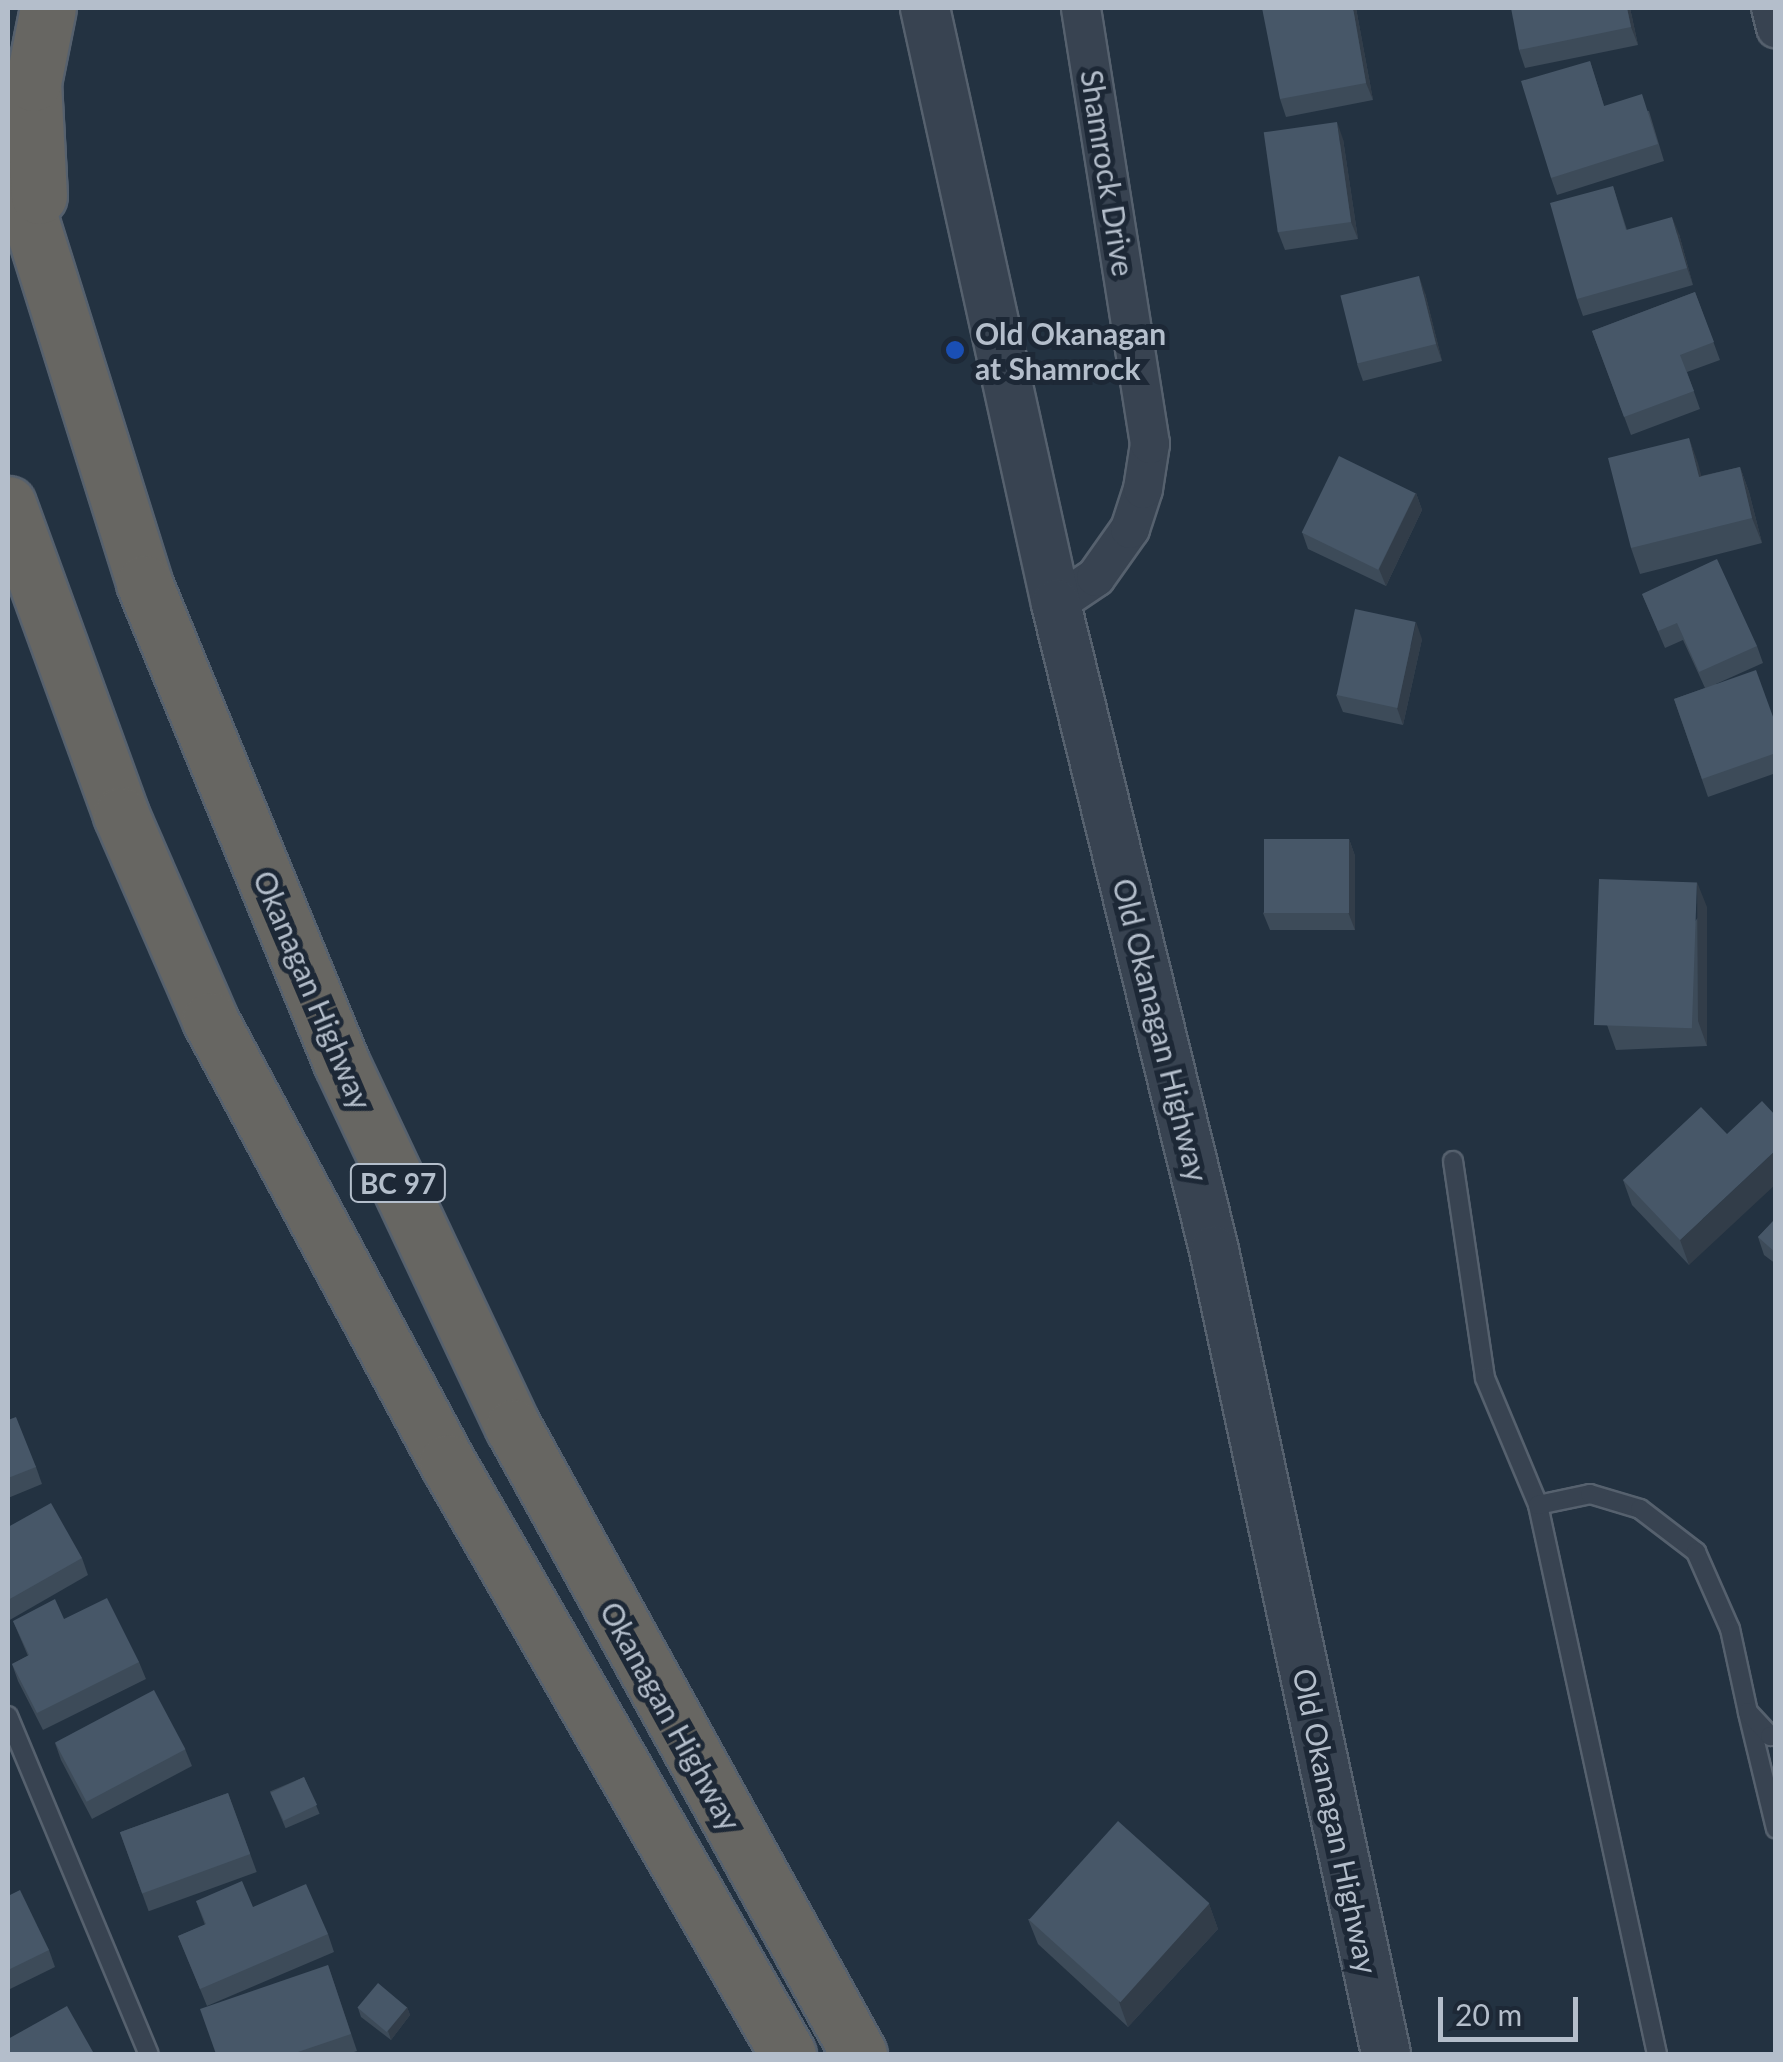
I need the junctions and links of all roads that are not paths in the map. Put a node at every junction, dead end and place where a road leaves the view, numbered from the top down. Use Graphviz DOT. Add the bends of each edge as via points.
graph roads {
  1 [pos="48,8"];
  2 [pos="925,8"];
  3 [pos="1081,8"];
  4 [pos="1772,8"];
  5 [pos="1776,28"];
  6 [pos="8,148"];
  7 [pos="8,218"];
  8 [pos="43,264"];
  9 [pos="8,504"];
  10 [pos="1056,604"];
  11 [pos="1452,1161"];
  12 [pos="1538,1505"];
  13 [pos="1748,1712"];
  14 [pos="8,1716"];
  15 [pos="1776,1736"];
  16 [pos="1776,1829"];
  17 [pos="149,2054"];
  18 [pos="788,2054"];
  19 [pos="859,2054"];
  20 [pos="1386,2054"];
  21 [pos="1657,2054"];
  1 -- 8 [label="highway" via="33,83"];
  2 -- 10 [label="street, Old Okanagan Highway"];
  3 -- 10 [label="street, Shamrock Drive" via="1150,444 1130,529 1096,577"];
  4 -- 5 [label="street"];
  6 -- 8 [label="highway, Okanagan Highway / BC 97"];
  7 -- 8 [label="highway"];
  8 -- 19 [label="highway, Okanagan Highway / BC 97" via="144,583 341,1062 513,1426"];
  9 -- 18 [label="highway, Okanagan Highway / BC 97" via="121,815 210,1020 446,1462"];
  10 -- 20 [label="street, Old Okanagan Highway" via="1214,1250"];
  11 -- 12 [label="lane" via="1485,1378"];
  12 -- 13 [label="lane" via="1590,1494 1640,1508 1696,1552 1730,1629"];
  12 -- 21 [label="lane"];
  13 -- 15 [label="lane"];
  13 -- 16 [label="lane"];
  14 -- 17 [label="lane"];
}
